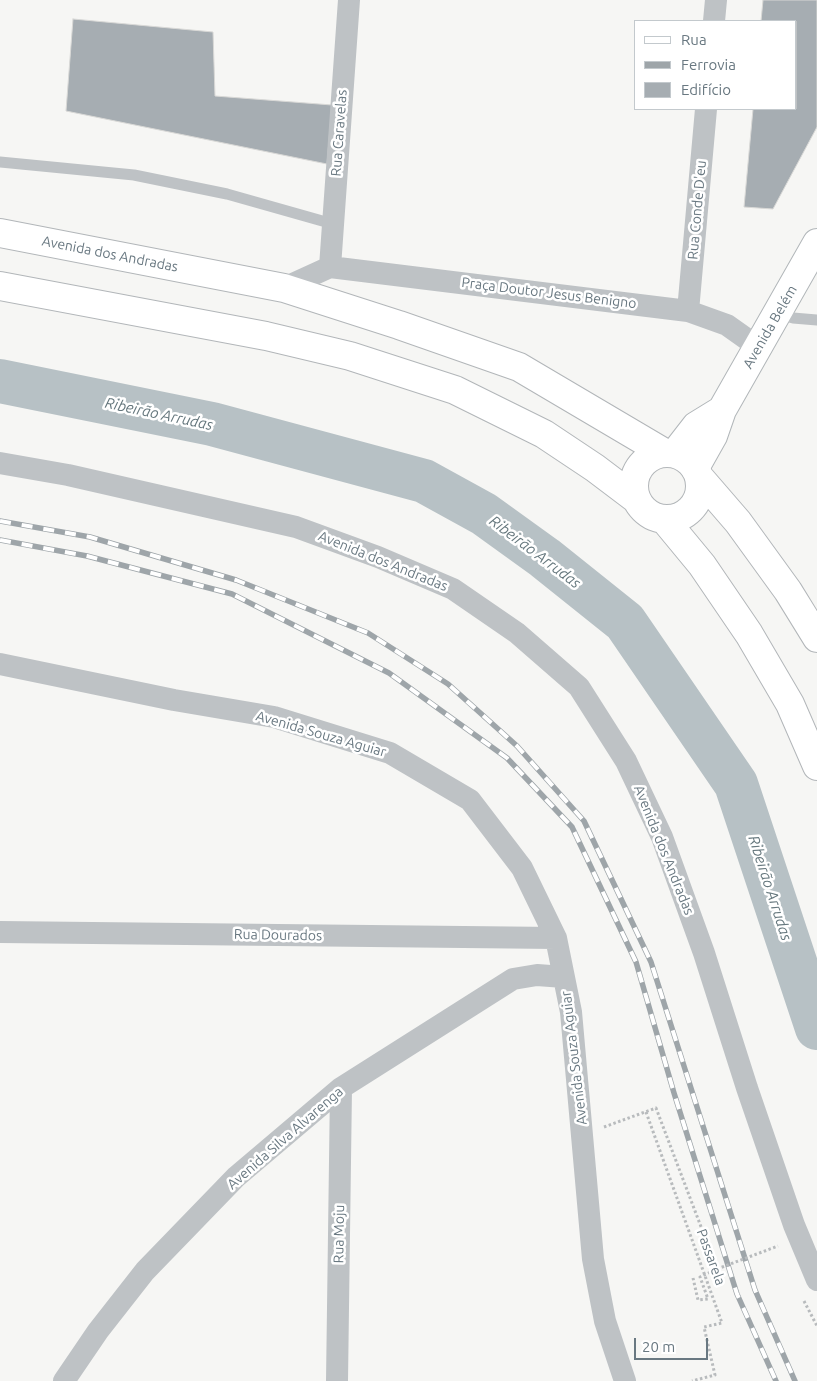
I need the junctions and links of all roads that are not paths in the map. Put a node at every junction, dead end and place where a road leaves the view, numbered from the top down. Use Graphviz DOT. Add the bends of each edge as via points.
graph roads {
  1 [pos="349,0"];
  2 [pos="716,0"];
  3 [pos="714,20"];
  4 [pos="706,110"];
  5 [pos="0,162"];
  6 [pos="333,224"];
  7 [pos="0,233"];
  8 [pos="817,243"];
  9 [pos="330,267"];
  10 [pos="0,286"];
  11 [pos="284,288"];
  12 [pos="688,310"];
  13 [pos="777,314"];
  14 [pos="817,320"];
  15 [pos="758,347"];
  16 [pos="0,463"];
  17 [pos="683,463"];
  18 [pos="636,499"];
  19 [pos="664,519"];
  20 [pos="817,638"];
  21 [pos="0,664"];
  22 [pos="817,766"];
  23 [pos="0,932"];
  24 [pos="556,938"];
  25 [pos="564,977"];
  26 [pos="341,1088"];
  27 [pos="817,1280"];
  28 [pos="64,1381"];
  29 [pos="337,1381"];
  30 [pos="625,1381"];
  1 -- 6 [label="street, Rua Caravelas"];
  2 -- 3 [label="street"];
  4 -- 12 [label="street, Rua Conde D'eu"];
  5 -- 6 [label="lane" via="134,174 226,194"];
  6 -- 9 [label="street, Rua Caravelas"];
  7 -- 11 [label="main road, Avenida dos Andradas"];
  8 -- 13 [label="main road, Avenida Belém"];
  9 -- 11 [label="street"];
  9 -- 12 [label="street, Praça Doutor Jesus Benigno"];
  10 -- 18 [label="main road" via="266,336 350,356 455,390 544,434"];
  11 -- 17 [label="main road, Avenida dos Andradas" via="519,367"];
  12 -- 15 [label="street, Praça Doutor Jesus Benigno" via="727,325"];
  13 -- 14 [label="lane"];
  13 -- 15 [label="main road, Avenida Belém"];
  15 -- 17 [label="main road, Avenida Belém" via="722,410 696,426"];
  16 -- 27 [label="street, Avenida dos Andradas" via="68,475 296,527 378,557 453,589 517,633 579,687 626,761 662,838 704,952 794,1225"];
  17 -- 18 [label="main road" via="652,455 644,461 633,479"];
  17 -- 19 [label="main road" via="700,494 692,508 679,517"];
  17 -- 20 [label="main road, Avenida dos Andradas" via="738,522"];
  18 -- 19 [label="main road" via="642,509"];
  19 -- 22 [label="main road" via="702,565 749,634 790,704"];
  21 -- 24 [label="street, Avenida Souza Aguiar" via="274,717 390,753 470,800 522,868"];
  23 -- 24 [label="street, Rua Dourados"];
  24 -- 25 [label="street, Avenida Souza Aguiar"];
  25 -- 26 [label="street, Avenida Silva Alvarenga" via="537,975 513,979"];
  25 -- 30 [label="street, Avenida Souza Aguiar" via="571,1012 593,1259 605,1321"];
  26 -- 28 [label="street, Avenida Silva Alvarenga" via="236,1177 145,1271"];
  26 -- 29 [label="street, Rua Moju"];
}
